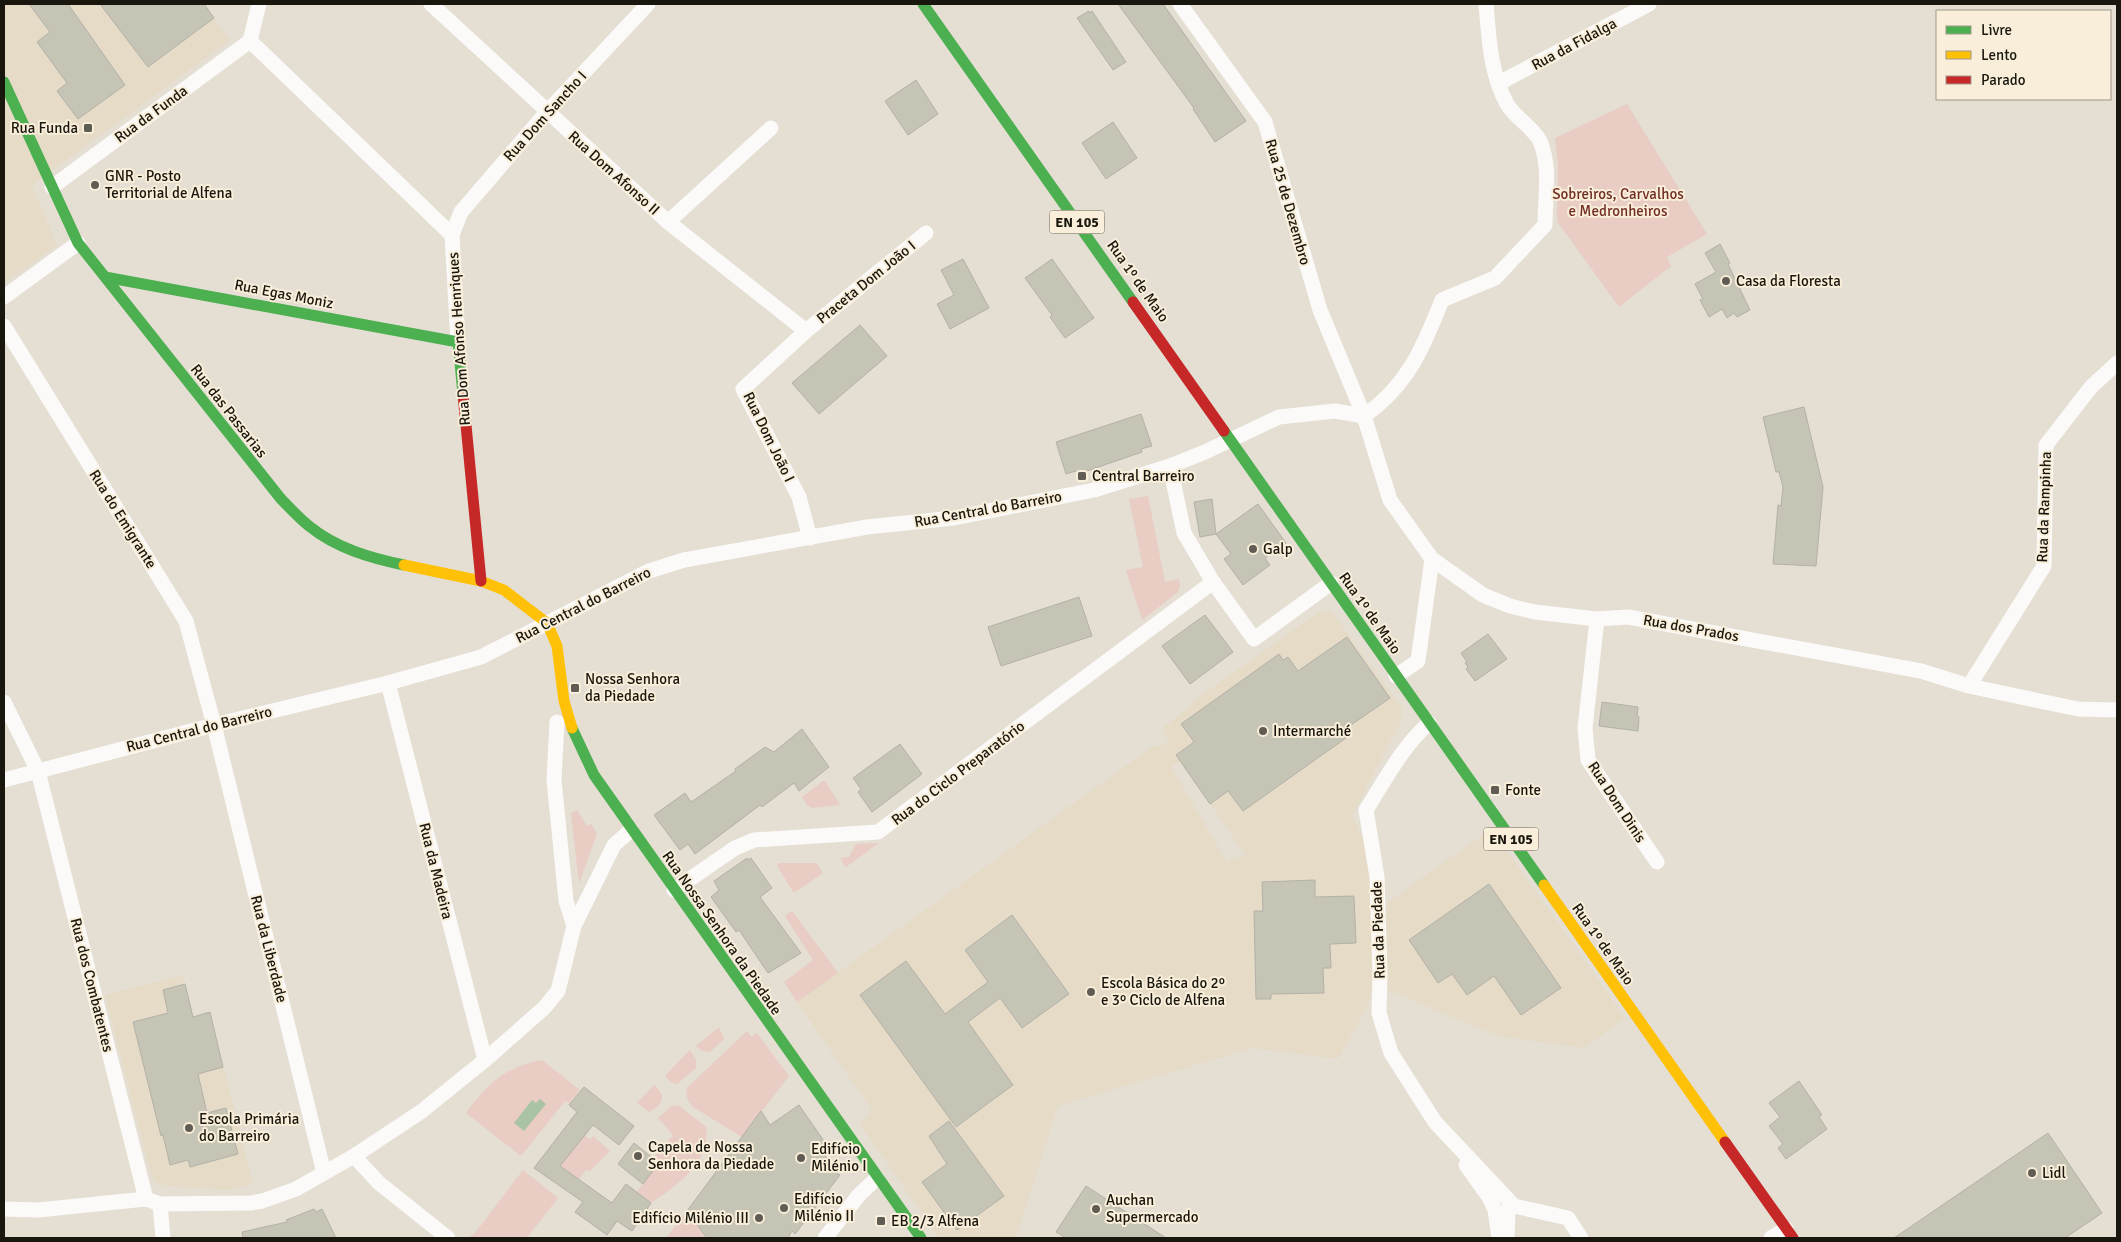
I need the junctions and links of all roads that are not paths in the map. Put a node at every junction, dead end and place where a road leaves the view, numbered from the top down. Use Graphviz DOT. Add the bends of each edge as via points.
graph roads {
  1 [pos="259,4"];
  2 [pos="430,4"];
  3 [pos="648,4"];
  4 [pos="923,4"];
  5 [pos="1180,4"];
  6 [pos="1486,4"];
  7 [pos="1649,4"];
  8 [pos="250,41"];
  9 [pos="4,82"];
  10 [pos="1499,83"];
  11 [pos="547,112"];
  12 [pos="771,128"];
  13 [pos="52,187"];
  14 [pos="668,222"];
  15 [pos="926,233"];
  16 [pos="452,235"];
  17 [pos="78,243"];
  18 [pos="105,277"];
  19 [pos="4,297"];
  20 [pos="4,326"];
  21 [pos="806,331"];
  22 [pos="458,342"];
  23 [pos="2117,363"];
  24 [pos="1364,416"];
  25 [pos="1231,440"];
  26 [pos="1170,466"];
  27 [pos="810,538"];
  28 [pos="1432,559"];
  29 [pos="481,581"];
  30 [pos="1213,582"];
  31 [pos="1331,583"];
  32 [pos="1597,619"];
  33 [pos="547,623"];
  34 [pos="1396,676"];
  35 [pos="388,683"];
  36 [pos="1969,686"];
  37 [pos="4,702"];
  38 [pos="2117,710"];
  39 [pos="557,722"];
  40 [pos="1429,723"];
  41 [pos="214,725"];
  42 [pos="38,771"];
  43 [pos="4,780"];
  44 [pos="631,830"];
  45 [pos="1657,862"];
  46 [pos="674,890"];
  47 [pos="574,926"];
  48 [pos="485,1060"];
  49 [pos="1449,1138"];
  50 [pos="354,1156"];
  51 [pos="324,1173"];
  52 [pos="877,1178"];
  53 [pos="153,1202"];
  54 [pos="1514,1206"];
  55 [pos="4,1209"];
  56 [pos="1790,1234"];
  57 [pos="163,1238"];
  58 [pos="448,1238"];
  59 [pos="825,1238"];
  60 [pos="920,1238"];
  61 [pos="1499,1238"];
  62 [pos="1507,1238"];
  63 [pos="1581,1238"];
  64 [pos="1771,1238"];
  1 -- 8 [label="street"];
  2 -- 11 [label="street, Rua Dom Afonso II"];
  3 -- 11 [label="street, Rua Dom Sancho I"];
  4 -- 25 [label="street, Rua 1º de Maio / EN 105"];
  5 -- 24 [label="street, Rua 25 de Dezembro" via="1265,122 1320,310"];
  6 -- 10 [label="street" via="1491,59"];
  7 -- 10 [label="street, Rua da Fidalga"];
  8 -- 13 [label="street, Rua da Funda"];
  8 -- 16 [label="street, Rua Dom Afonso Henriques"];
  9 -- 13 [label="street, Rua das Passarias"];
  10 -- 24 [label="street" via="1508,105 1539,140 1546,165 1545,225 1495,278 1442,300 1413,366 1382,403"];
  11 -- 14 [label="street, Rua Dom Afonso II"];
  11 -- 16 [label="street, Rua Dom Sancho I" via="461,212"];
  12 -- 14 [label="street"];
  13 -- 17 [label="street, Rua das Passarias"];
  14 -- 21 [label="street, Rua Dom Afonso II"];
  15 -- 21 [label="street, Praceta Dom João I"];
  16 -- 22 [label="street, Rua Dom Afonso Henriques"];
  17 -- 18 [label="street, Rua das Passarias"];
  17 -- 19 [label="street"];
  18 -- 22 [label="street, Rua Egas Moniz"];
  18 -- 29 [label="street, Rua das Passarias" via="264,480 309,526 343,547 380,560"];
  20 -- 41 [label="street, Rua do Emigrante" via="186,620"];
  21 -- 27 [label="street, Rua Dom João I" via="743,389 799,497"];
  22 -- 29 [label="street, Rua Dom Afonso Henriques"];
  23 -- 36 [label="street, Rua da Rampinha" via="2091,387 2046,445 2044,566"];
  24 -- 25 [label="street, Rua Central do Barreiro" via="1335,411 1279,417"];
  24 -- 28 [label="street, Rua dos Prados" via="1390,500"];
  25 -- 26 [label="street, Rua Central do Barreiro"];
  25 -- 31 [label="street, Rua 1º de Maio / EN 105"];
  26 -- 27 [label="street, Rua Central do Barreiro" via="1094,490 963,516 868,527"];
  26 -- 30 [label="street" via="1184,533"];
  27 -- 33 [label="street, Rua Central do Barreiro" via="684,560 649,570"];
  28 -- 32 [label="street, Rua dos Prados" via="1483,595 1510,606"];
  28 -- 34 [label="street" via="1418,662"];
  29 -- 33 [label="street, Rua das Passarias" via="504,590"];
  30 -- 31 [label="street" via="1254,639"];
  30 -- 46 [label="street, Rua do Ciclo Preparatório" via="878,832 754,840 735,848"];
  31 -- 34 [label="street, Rua 1º de Maio / EN 105"];
  32 -- 36 [label="street, Rua dos Prados" via="1628,617 1921,670"];
  32 -- 45 [label="street, Rua Dom Dinis" via="1585,728 1588,760"];
  33 -- 35 [label="street, Rua Central do Barreiro" via="480,657"];
  33 -- 44 [label="street, Rua Nossa Senhora da Piedade" via="557,646 564,701 574,734 594,775"];
  34 -- 40 [label="street, Rua 1º de Maio / EN 105"];
  35 -- 41 [label="street, Rua Central do Barreiro"];
  35 -- 48 [label="street, Rua da Madeira"];
  36 -- 38 [label="street, Rua dos Prados" via="2078,709"];
  37 -- 42 [label="street, Rua dos Combatentes"];
  39 -- 47 [label="street" via="554,780 566,901"];
  40 -- 49 [label="street, Rua da Piedade" via="1404,749 1366,810 1377,877 1379,1013 1391,1053 1435,1122"];
  40 -- 56 [label="street, Rua 1º de Maio / EN 105"];
  41 -- 42 [label="street, Rua Central do Barreiro"];
  41 -- 51 [label="street, Rua da Liberdade"];
  42 -- 43 [label="street, Rua Central do Barreiro"];
  42 -- 53 [label="street, Rua dos Combatentes"];
  44 -- 46 [label="street, Rua Nossa Senhora da Piedade"];
  44 -- 47 [label="street" via="614,845"];
  46 -- 52 [label="street, Rua Nossa Senhora da Piedade"];
  47 -- 48 [label="street" via="558,991 533,1019"];
  48 -- 50 [label="street" via="422,1111"];
  49 -- 54 [label="street"];
  49 -- 61 [label="street" via="1490,1197"];
  50 -- 51 [label="street"];
  50 -- 58 [label="street" via="379,1183"];
  51 -- 53 [label="street" via="296,1189 262,1201 222,1204"];
  52 -- 59 [label="street" via="858,1195"];
  52 -- 60 [label="street, Rua Nossa Senhora da Piedade"];
  53 -- 55 [label="street" via="38,1210"];
  53 -- 57 [label="street, Rua dos Combatentes"];
  54 -- 62 [label="street" via="1508,1210"];
  54 -- 63 [label="street" via="1568,1218"];
  56 -- 64 [label="street"];
}
